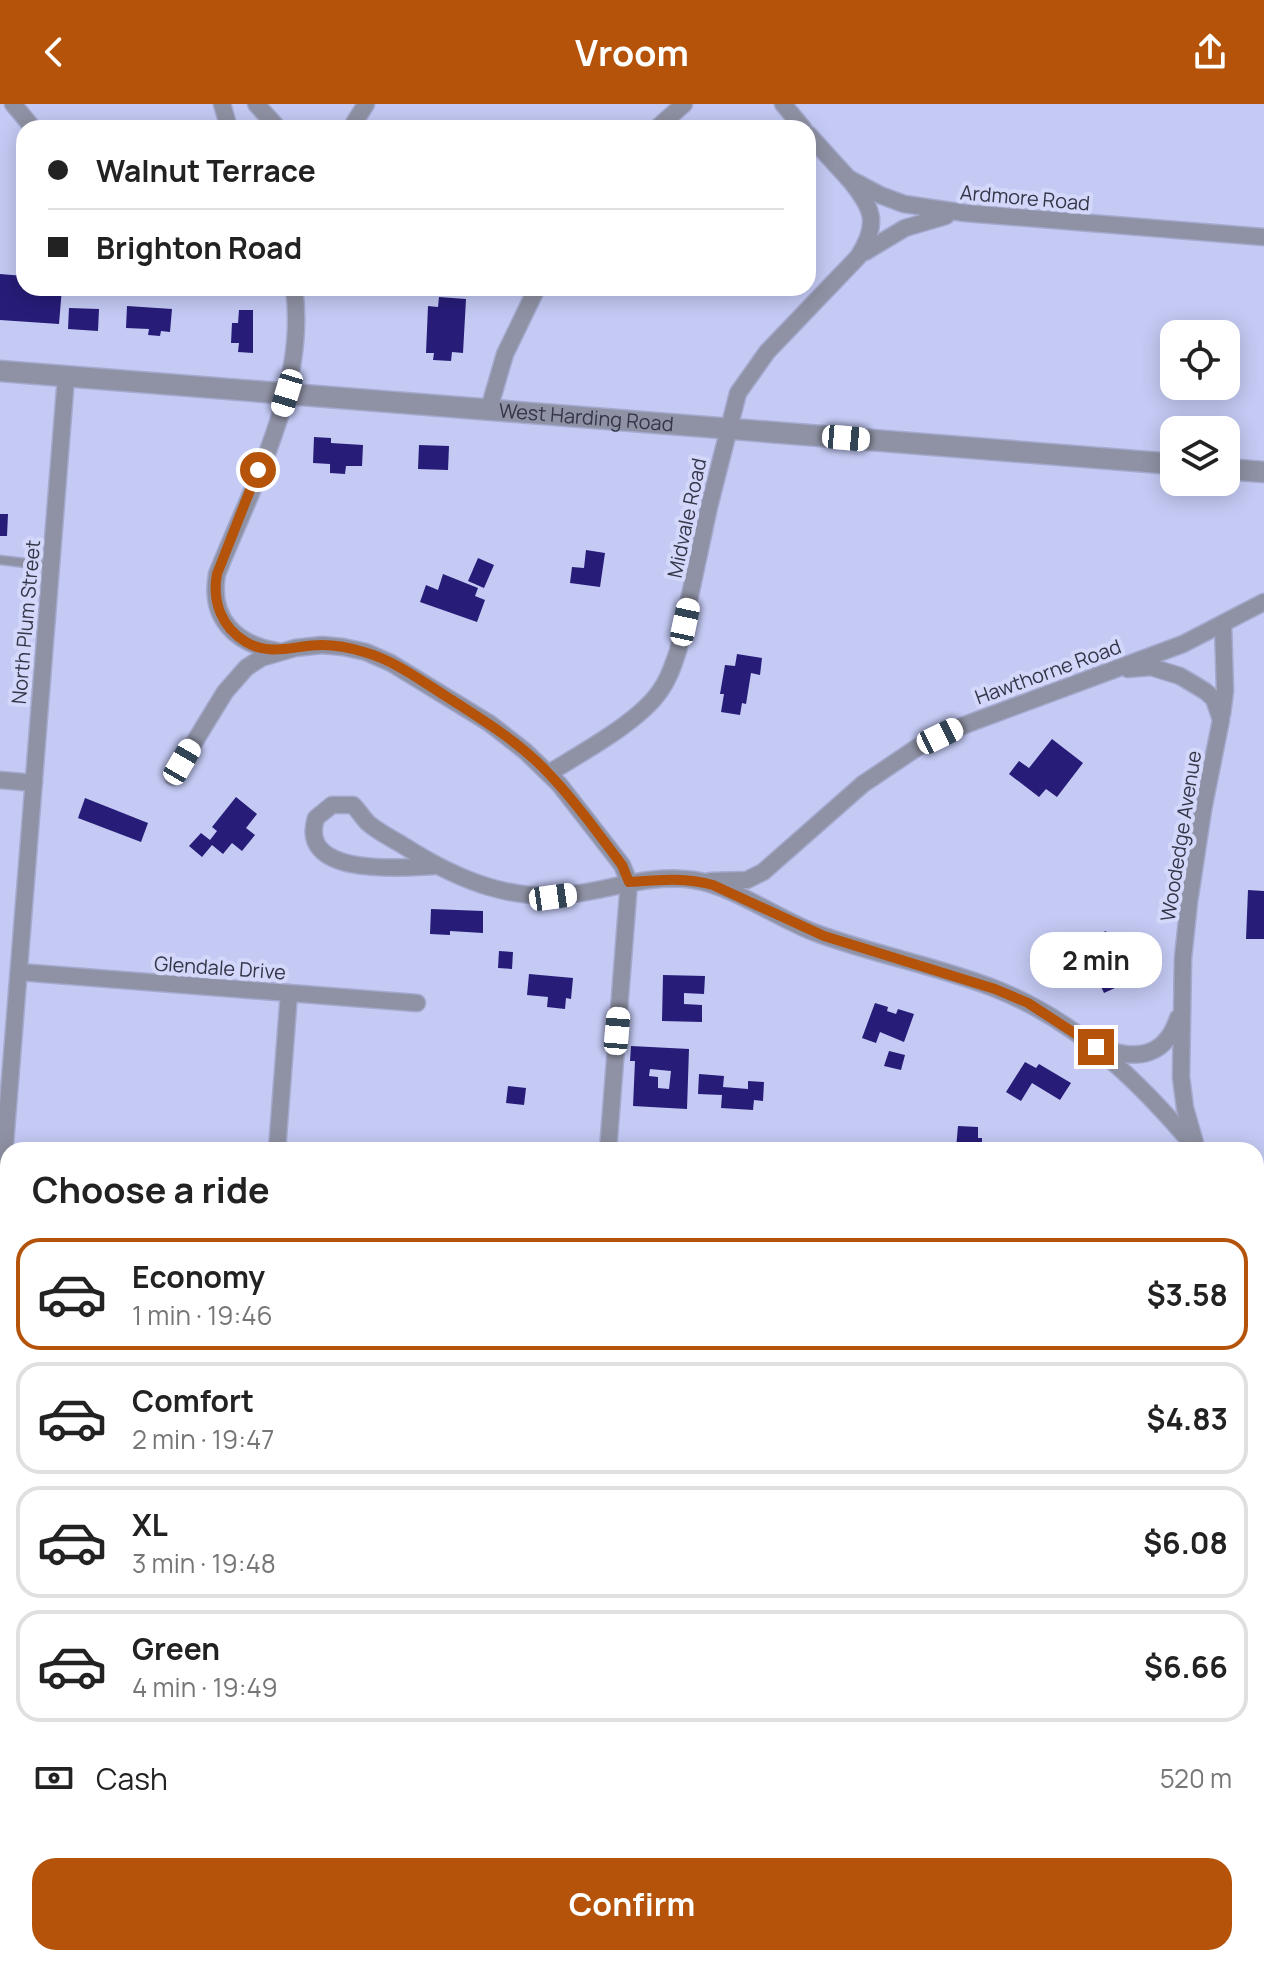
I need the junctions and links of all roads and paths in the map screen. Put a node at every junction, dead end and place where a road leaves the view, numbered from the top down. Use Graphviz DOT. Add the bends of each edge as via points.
graph roads {
  1 [pos="13,104"];
  2 [pos="256,104"];
  3 [pos="684,104"];
  4 [pos="783,104"];
  5 [pos="26,120"];
  6 [pos="271,120"];
  7 [pos="666,120"];
  8 [pos="796,120"];
  9 [pos="816,143"];
  10 [pos="848,178"];
  11 [pos="965,213"];
  12 [pos="1264,237"];
  13 [pos="858,257"];
  14 [pos="297,296"];
  15 [pos="533,296"];
  16 [pos="0,371"];
  17 [pos="66,377"];
  18 [pos="287,393"];
  19 [pos="489,409"];
  20 [pos="727,428"];
  21 [pos="1160,463"];
  22 [pos="1240,470"];
  23 [pos="1264,472"];
  24 [pos="0,560"];
  25 [pos="51,566"];
  26 [pos="1264,602"];
  27 [pos="1223,624"];
  28 [pos="277,651"];
  29 [pos="1110,670"];
  30 [pos="1221,720"];
  31 [pos="549,773"];
  32 [pos="173,777"];
  33 [pos="0,780"];
  34 [pos="34,783"];
  35 [pos="434,866"];
  36 [pos="694,880"];
  37 [pos="629,882"];
  38 [pos="19,972"];
  39 [pos="289,993"];
  40 [pos="417,1003"];
  41 [pos="1181,1009"];
  42 [pos="1096,1047"];
  43 [pos="6,1065"];
  44 [pos="3,1134"];
  45 [pos="278,1142"];
  46 [pos="609,1142"];
  47 [pos="1190,1142"];
  48 [pos="1195,1142"];
  1 -- 5 [label="street"];
  2 -- 6 [label="street"];
  3 -- 7 [label="street"];
  4 -- 8 [label="street"];
  9 -- 10 [label="street, Ardmore Road"];
  10 -- 11 [label="street, Ardmore Road" via="904,204"];
  10 -- 13 [label="street, Midvale Road" via="871,216 869,240"];
  11 -- 12 [label="street, Ardmore Road"];
  11 -- 13 [label="street, Midvale Road" via="905,228"];
  13 -- 20 [label="street, Midvale Road" via="747,377"];
  14 -- 18 [label="street"];
  15 -- 19 [label="street" via="505,354"];
  16 -- 17 [label="street, West Harding Road"];
  17 -- 18 [label="street, West Harding Road"];
  17 -- 25 [label="street, North Plum Street"];
  18 -- 19 [label="street, West Harding Road"];
  18 -- 28 [label="street" via="214,589 229,628 250,644"];
  19 -- 20 [label="street, West Harding Road"];
  20 -- 21 [label="street, West Harding Road"];
  20 -- 31 [label="street, Midvale Road" via="670,673 646,707"];
  22 -- 23 [label="street"];
  24 -- 25 [label="lane"];
  25 -- 34 [label="street, North Plum Street"];
  26 -- 27 [label="street, Hawthorne Road"];
  27 -- 29 [label="street, Hawthorne Road"];
  27 -- 30 [label="street, Woodedge Avenue"];
  28 -- 31 [label="street" via="343,647 391,663 489,723"];
  28 -- 32 [label="street" via="237,676"];
  29 -- 30 [label="street" via="1151,667 1180,676 1214,699"];
  29 -- 36 [label="street, Hawthorne Road" via="918,747 863,784 763,872 738,881"];
  30 -- 41 [label="street, Woodedge Avenue" via="1189,902"];
  31 -- 37 [label="street" via="622,865"];
  33 -- 34 [label="street"];
  34 -- 38 [label="street, North Plum Street"];
  35 -- 35 [label="street, Hawthorne Road" via="343,863 317,846 316,818 332,805 353,805 368,823"];
  35 -- 37 [label="street, Hawthorne Road" via="476,885 532,896 582,893"];
  36 -- 37 [label="street, Hawthorne Road"];
  36 -- 42 [label="street" via="846,944 995,989 1028,1003"];
  37 -- 46 [label="street"];
  38 -- 39 [label="street, Glendale Drive"];
  38 -- 43 [label="street, North Plum Street"];
  39 -- 40 [label="street, Glendale Drive"];
  39 -- 45 [label="street"];
  41 -- 42 [label="street" via="1174,1032 1158,1048 1132,1056"];
  41 -- 48 [label="street, Woodedge Avenue" via="1181,1077"];
  42 -- 47 [label="street"];
  43 -- 44 [label="street, North Plum Street"];
}
